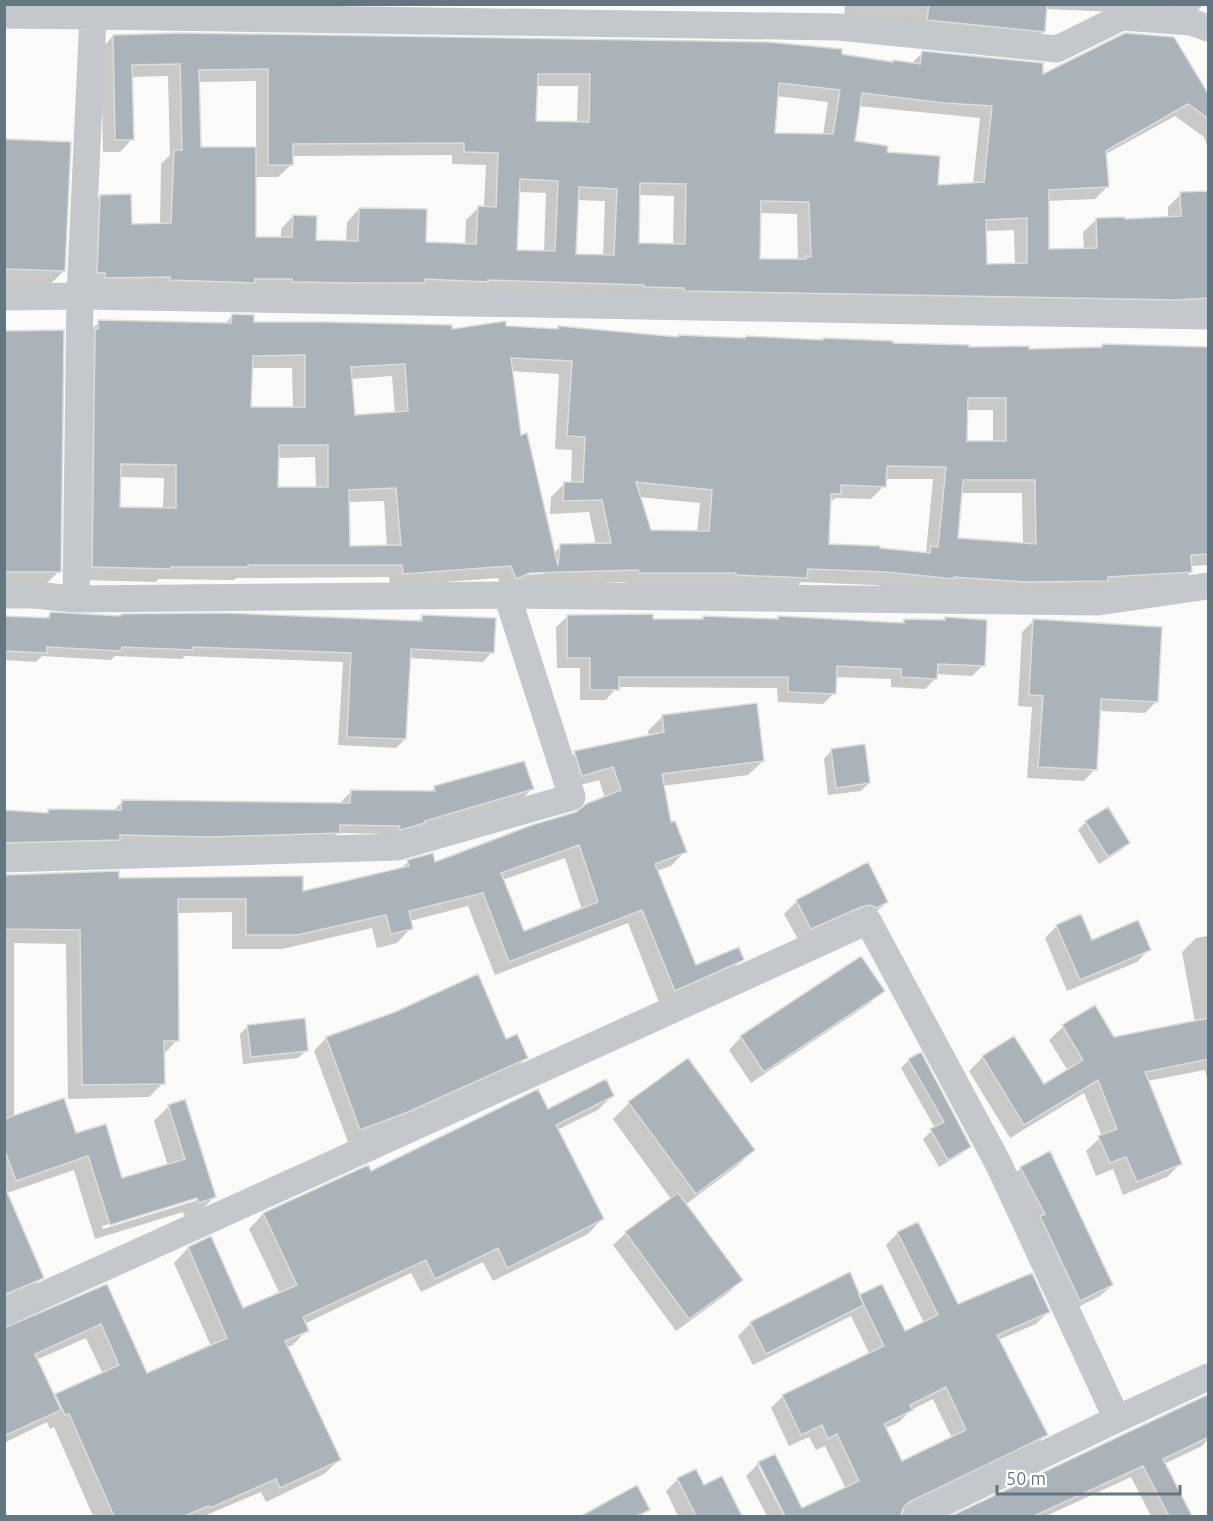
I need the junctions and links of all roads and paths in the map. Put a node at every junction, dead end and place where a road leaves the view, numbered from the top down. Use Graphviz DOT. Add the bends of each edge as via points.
graph roads {
  1 [pos="94,10"];
  2 [pos="4,15"];
  3 [pos="1209,28"];
  4 [pos="80,296"];
  5 [pos="4,297"];
  6 [pos="1209,316"];
  7 [pos="1209,586"];
  8 [pos="4,595"];
  9 [pos="507,595"];
  10 [pos="76,599"];
  11 [pos="4,859"];
  12 [pos="4,1313"];
  13 [pos="1209,1377"];
  14 [pos="1117,1419"];
  15 [pos="916,1516"];
  1 -- 2 [label="street"];
  1 -- 3 [label="street" via="839,27 1057,49 1122,17 1191,22"];
  1 -- 4 [label="street"];
  4 -- 5 [label="street"];
  4 -- 6 [label="street"];
  4 -- 10 [label="street"];
  7 -- 9 [label="street" via="1098,602"];
  8 -- 10 [label="street"];
  9 -- 10 [label="street"];
  9 -- 11 [label="street" via="572,797 397,847"];
  12 -- 14 [label="street" via="868,921 998,1163"];
  13 -- 14 [label="street"];
  14 -- 15 [label="street"];
}
